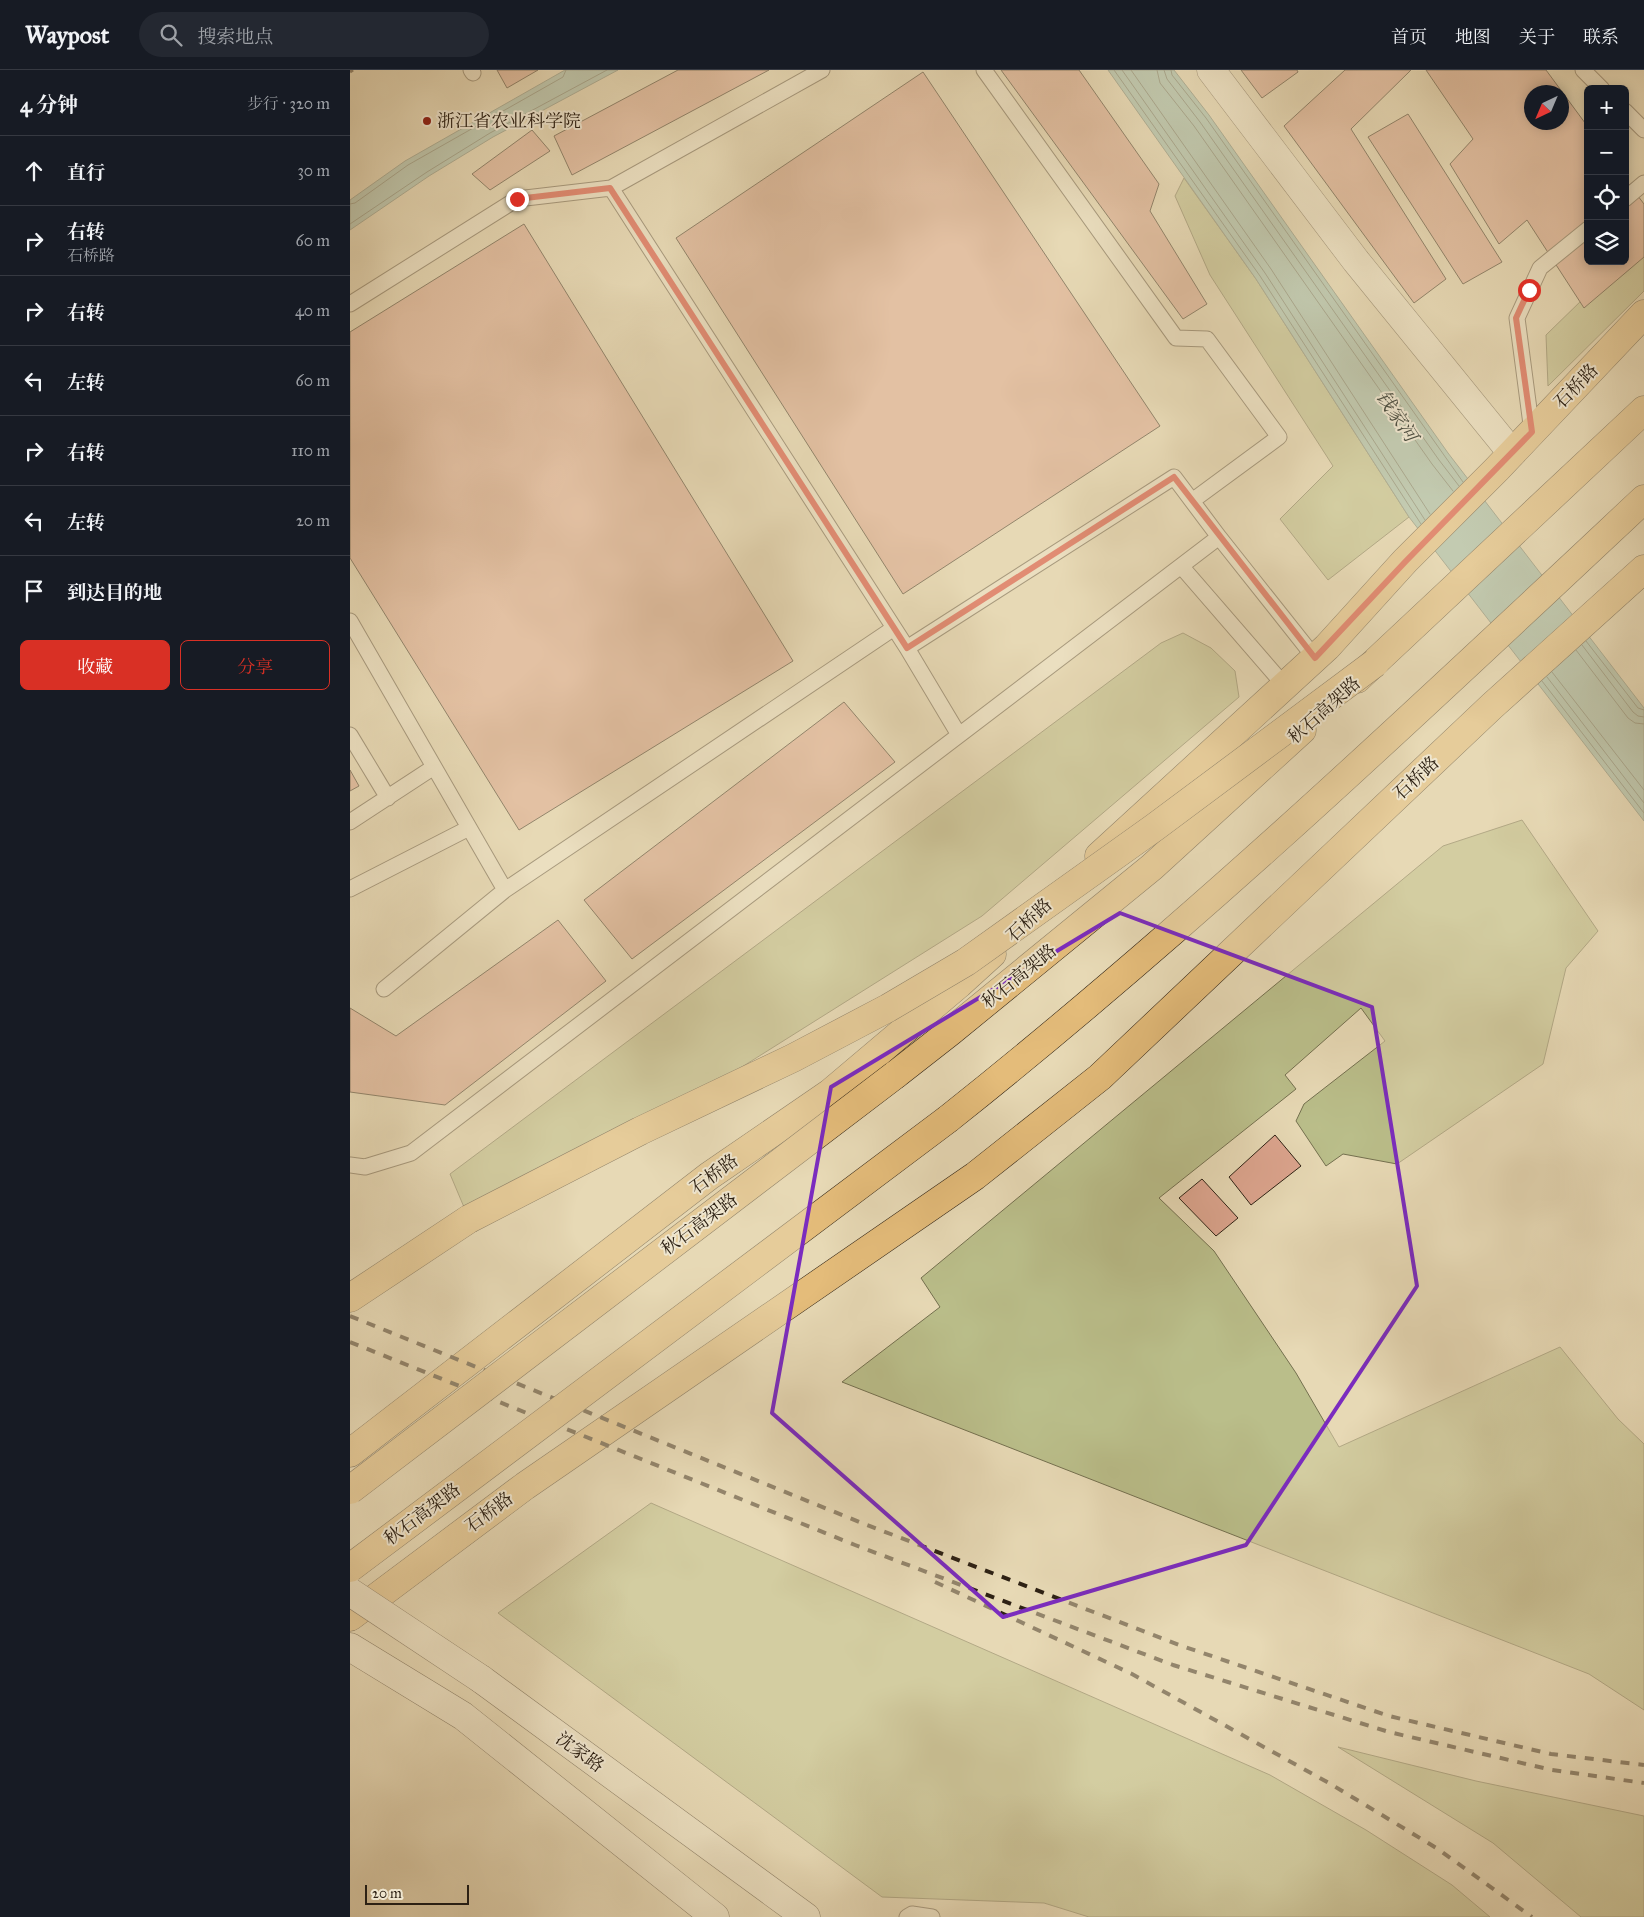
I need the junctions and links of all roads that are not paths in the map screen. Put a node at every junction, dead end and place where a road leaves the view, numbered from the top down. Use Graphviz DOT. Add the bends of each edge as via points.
graph roads {
  1 [pos="822,70"];
  2 [pos="984,70"];
  3 [pos="1211,70"];
  4 [pos="1583,70"];
  5 [pos="1598,85"];
  6 [pos="1629,115"];
  7 [pos="1644,130"];
  8 [pos="1644,184"];
  9 [pos="610,188"];
  10 [pos="1629,196"];
  11 [pos="1584,232"];
  12 [pos="350,304"];
  13 [pos="1644,314"];
  14 [pos="1644,410"];
  15 [pos="1532,432"];
  16 [pos="1505,461"];
  17 [pos="1644,499"];
  18 [pos="1192,501"];
  19 [pos="1219,537"];
  20 [pos="1181,566"];
  21 [pos="1641,576"];
  22 [pos="350,621"];
  23 [pos="894,628"];
  24 [pos="907,648"];
  25 [pos="1315,658"];
  26 [pos="1375,663"];
  27 [pos="1285,686"];
  28 [pos="959,735"];
  29 [pos="350,736"];
  30 [pos="434,767"];
  31 [pos="388,798"];
  32 [pos="350,822"];
  33 [pos="469,828"];
  34 [pos="350,889"];
  35 [pos="505,890"];
  36 [pos="384,989"];
  37 [pos="350,1165"];
  38 [pos="350,1298"];
  39 [pos="350,1453"];
  40 [pos="350,1490"];
  41 [pos="350,1568"];
  42 [pos="350,1592"];
  43 [pos="350,1617"];
  44 [pos="350,1647"];
  45 [pos="715,1917"];
  46 [pos="806,1917"];
  47 [pos="907,1917"];
  48 [pos="932,1917"];
  1 -- 9 [label="lane"];
  2 -- 18 [label="lane" via="1176,338 1207,340 1279,437"];
  3 -- 16 [label="main road"];
  4 -- 5 [label="lane"];
  6 -- 7 [label="lane"];
  8 -- 10 [label="lane"];
  9 -- 12 [label="lane" via="517,199"];
  9 -- 23 [label="lane"];
  11 -- 15 [label="lane" via="1540,268 1516,318"];
  13 -- 15 [label="main road, 石桥路"];
  14 -- 26 [label="main road, 秋石高架路"];
  15 -- 16 [label="main road, 石桥路"];
  16 -- 25 [label="main road, 石桥路"];
  17 -- 41 [label="main road, 秋石高架路, bridge" via="1442,689 1203,906 1007,1072"];
  18 -- 19 [label="lane"];
  18 -- 24 [label="lane" via="1174,477"];
  19 -- 20 [label="lane"];
  19 -- 25 [label="lane"];
  20 -- 27 [label="lane"];
  20 -- 28 [label="lane"];
  21 -- 43 [label="main road, 石桥路" via="1609,600 1492,706 1100,1077 975,1176 525,1486"];
  22 -- 30 [label="lane"];
  23 -- 24 [label="lane"];
  23 -- 35 [label="lane"];
  24 -- 28 [label="lane"];
  25 -- 27 [label="main road, 石桥路"];
  26 -- 38 [label="main road, bridge" via="1155,827 966,962 793,1058 640,1130 469,1219"];
  26 -- 40 [label="main road, 秋石高架路, bridge" via="1152,867 950,1032"];
  27 -- 39 [label="main road, 石桥路" via="959,984 830,1093 709,1176"];
  28 -- 37 [label="lane" via="411,1153 365,1167"];
  29 -- 31 [label="lane"];
  30 -- 31 [label="lane"];
  30 -- 33 [label="lane"];
  31 -- 32 [label="lane"];
  33 -- 34 [label="lane"];
  33 -- 35 [label="lane"];
  35 -- 36 [label="lane"];
  42 -- 46 [label="main road, 沈家路, bridge" via="481,1679"];
  44 -- 45 [label="main road" via="463,1716"];
  47 -- 48 [label="lane" via="912,1914"];
}
